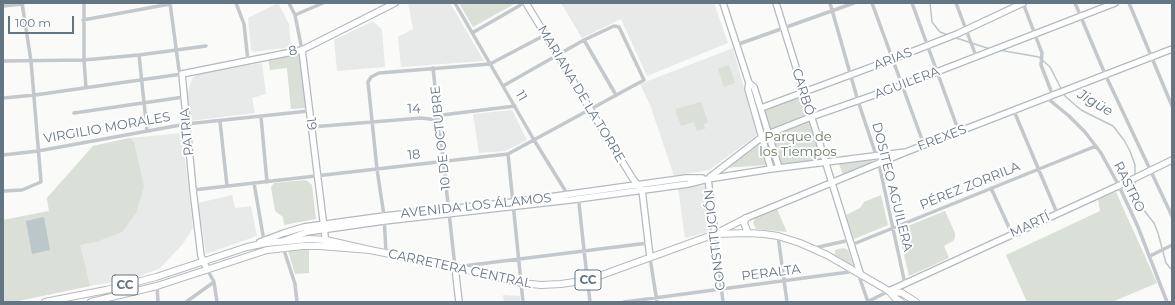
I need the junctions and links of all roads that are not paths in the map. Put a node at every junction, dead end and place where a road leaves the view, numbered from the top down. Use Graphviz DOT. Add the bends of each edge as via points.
graph roads {
  1 [pos="84,3"];
  2 [pos="236,3"];
  3 [pos="289,3"];
  4 [pos="323,3"];
  5 [pos="395,3"];
  6 [pos="455,3"];
  7 [pos="525,3"];
  8 [pos="723,3"];
  9 [pos="776,3"];
  10 [pos="830,3"];
  11 [pos="854,3"];
  12 [pos="872,3"];
  13 [pos="912,3"];
  14 [pos="956,3"];
  15 [pos="1023,3"];
  16 [pos="1075,3"];
  17 [pos="1115,3"];
  18 [pos="1129,3"];
  19 [pos="22,4"];
  20 [pos="170,4"];
  21 [pos="3,6"];
  22 [pos="832,11"];
  23 [pos="295,14"];
  24 [pos="1081,17"];
  25 [pos="84,20"];
  26 [pos="784,29"];
  27 [pos="965,30"];
  28 [pos="472,33"];
  29 [pos="1035,34"];
  30 [pos="545,35"];
  31 [pos="584,40"];
  32 [pos="736,45"];
  33 [pos="928,45"];
  34 [pos="206,46"];
  35 [pos="1172,49"];
  36 [pos="302,50"];
  37 [pos="176,51"];
  38 [pos="139,55"];
  39 [pos="557,56"];
  40 [pos="976,56"];
  41 [pos="1151,57"];
  42 [pos="893,59"];
  43 [pos="84,60"];
  44 [pos="248,60"];
  45 [pos="3,61"];
  46 [pos="31,61"];
  47 [pos="490,64"];
  48 [pos="433,68"];
  49 [pos="938,71"];
  50 [pos="192,72"];
  51 [pos="182,74"];
  52 [pos="1105,74"];
  53 [pos="851,75"];
  54 [pos="142,80"];
  55 [pos="749,83"];
  56 [pos="903,85"];
  57 [pos="503,86"];
  58 [pos="86,88"];
  59 [pos="183,89"];
  60 [pos="804,92"];
  61 [pos="616,95"];
  62 [pos="35,96"];
  63 [pos="184,97"];
  64 [pos="1050,97"];
  65 [pos="3,98"];
  66 [pos="858,101"];
  67 [pos="144,103"];
  68 [pos="515,106"];
  69 [pos="1172,106"];
  70 [pos="760,108"];
  71 [pos="590,110"];
  72 [pos="309,111"];
  73 [pos="1014,111"];
  74 [pos="74,113"];
  75 [pos="261,116"];
  76 [pos="811,117"];
  77 [pos="438,120"];
  78 [pos="220,121"];
  79 [pos="372,122"];
  80 [pos="186,124"];
  81 [pos="311,127"];
  82 [pos="147,131"];
  83 [pos="959,132"];
  84 [pos="768,134"];
  85 [pos="762,137"];
  86 [pos="534,140"];
  87 [pos="924,145"];
  88 [pos="1096,146"];
  89 [pos="38,151"];
  90 [pos="906,152"];
  91 [pos="508,154"];
  92 [pos="3,155"];
  93 [pos="876,156"];
  94 [pos="1172,160"];
  95 [pos="443,162"];
  96 [pos="825,162"];
  97 [pos="879,164"];
  98 [pos="771,168"];
  99 [pos="778,168"];
  100 [pos="377,169"];
  101 [pos="1038,169"];
  102 [pos="1152,171"];
  103 [pos="317,176"];
  104 [pos="708,179"];
  105 [pos="268,182"];
  106 [pos="254,183"];
  107 [pos="832,183"];
  108 [pos="638,185"];
  109 [pos="227,186"];
  110 [pos="1119,186"];
  111 [pos="991,188"];
  112 [pos="193,190"];
  113 [pos="642,190"];
  114 [pos="3,191"];
  115 [pos="579,196"];
  116 [pos="569,197"];
  117 [pos="513,205"];
  118 [pos="448,211"];
  119 [pos="1057,213"];
  120 [pos="1172,216"];
  121 [pos="384,218"];
  122 [pos="746,218"];
  123 [pos="324,227"];
  124 [pos="893,228"];
  125 [pos="748,233"];
  126 [pos="714,234"];
  127 [pos="1012,234"];
  128 [pos="778,236"];
  129 [pos="264,241"];
  130 [pos="326,243"];
  131 [pos="648,243"];
  132 [pos="850,243"];
  133 [pos="283,244"];
  134 [pos="1172,245"];
  135 [pos="247,247"];
  136 [pos="814,248"];
  137 [pos="584,250"];
  138 [pos="386,253"];
  139 [pos="1150,256"];
  140 [pos="519,258"];
  141 [pos="650,258"];
  142 [pos="203,262"];
  143 [pos="455,267"];
  144 [pos="207,269"];
  145 [pos="849,272"];
  146 [pos="860,276"];
  147 [pos="588,280"];
  148 [pos="214,282"];
  149 [pos="784,282"];
  150 [pos="521,283"];
  151 [pos="905,284"];
  152 [pos="156,286"];
  153 [pos="721,289"];
  154 [pos="889,291"];
  155 [pos="657,300"];
  156 [pos="45,302"];
  157 [pos="91,302"];
  158 [pos="158,302"];
  159 [pos="186,302"];
  160 [pos="217,302"];
  161 [pos="297,302"];
  162 [pos="459,302"];
  163 [pos="524,302"];
  164 [pos="590,302"];
  165 [pos="624,302"];
  166 [pos="723,302"];
  167 [pos="787,302"];
  168 [pos="868,302"];
  169 [pos="901,302"];
  170 [pos="916,302"];
  171 [pos="1166,302"];
  1 -- 25 [label="street"];
  2 -- 44 [label="street" via="244,24"];
  3 -- 23 [label="street, 19"];
  4 -- 23 [label="street"];
  5 -- 36 [label="main road, 8"];
  6 -- 28 [label="street, 11"];
  7 -- 28 [label="street"];
  7 -- 30 [label="main road, MARIANA DE LA TORRE"];
  8 -- 32 [label="main road"];
  9 -- 26 [label="main road, CARBÓ"];
  10 -- 22 [label="street, DOSITEO AGUILERA"];
  11 -- 22 [label="street"];
  12 -- 42 [label="street"];
  13 -- 33 [label="street"];
  14 -- 27 [label="street"];
  15 -- 27 [label="main road, ARIAS"];
  15 -- 29 [label="street"];
  16 -- 24 [label="street"];
  17 -- 24 [label="main road, AGUILERA"];
  18 -- 41 [label="street"];
  19 -- 21 [label="street"];
  19 -- 46 [label="street"];
  20 -- 25 [label="street"];
  20 -- 37 [label="street, PATRIA"];
  22 -- 26 [label="street"];
  22 -- 53 [label="street, DOSITEO AGUILERA"];
  23 -- 36 [label="street, 19"];
  24 -- 29 [label="main road, AGUILERA"];
  24 -- 52 [label="street"];
  25 -- 43 [label="street"];
  26 -- 32 [label="street"];
  26 -- 60 [label="main road, CARBÓ"];
  27 -- 33 [label="main road, ARIAS"];
  27 -- 40 [label="street"];
  28 -- 47 [label="street, 11"];
  29 -- 40 [label="main road, AGUILERA"];
  29 -- 64 [label="street" via="1042,53 1042,65"];
  30 -- 39 [label="main road, MARIANA DE LA TORRE"];
  30 -- 47 [label="street"];
  31 -- 39 [label="street"];
  31 -- 61 [label="street"];
  31 -- 61 [label="street, 18" via="619,26 644,80"];
  32 -- 55 [label="main road"];
  33 -- 42 [label="main road, ARIAS"];
  33 -- 49 [label="street"];
  34 -- 37 [label="street"];
  35 -- 41 [label="main road, FREXES"];
  36 -- 44 [label="main road, 8"];
  36 -- 72 [label="main road, 19"];
  37 -- 38 [label="street"];
  37 -- 51 [label="street, PATRIA"];
  38 -- 43 [label="street"];
  38 -- 54 [label="street"];
  39 -- 57 [label="street"];
  39 -- 71 [label="main road, MARIANA DE LA TORRE"];
  40 -- 49 [label="main road, AGUILERA"];
  41 -- 52 [label="main road, FREXES"];
  41 -- 69 [label="street"];
  42 -- 53 [label="main road, ARIAS"];
  42 -- 56 [label="street"];
  43 -- 46 [label="street"];
  43 -- 58 [label="street"];
  44 -- 50 [label="main road, 8"];
  45 -- 46 [label="street"];
  46 -- 62 [label="street"];
  47 -- 48 [label="street"];
  47 -- 57 [label="street, 11"];
  48 -- 77 [label="street, 10 DE OCTUBRE"];
  48 -- 79 [label="street" via="379,73 371,77 368,82"];
  49 -- 56 [label="main road, AGUILERA"];
  49 -- 83 [label="street"];
  50 -- 51 [label="main road, 8"];
  50 -- 59 [label="main road"];
  51 -- 54 [label="street"];
  51 -- 59 [label="main road, PATRIA"];
  52 -- 64 [label="main road, FREXES"];
  52 -- 102 [label="street"];
  53 -- 60 [label="main road, ARIAS"];
  53 -- 66 [label="street, DOSITEO AGUILERA"];
  54 -- 58 [label="street"];
  54 -- 67 [label="street"];
  55 -- 70 [label="main road" via="754,87"];
  55 -- 85 [label="main road" via="748,89"];
  56 -- 66 [label="main road, AGUILERA"];
  56 -- 87 [label="street"];
  57 -- 68 [label="street, 11"];
  58 -- 62 [label="street"];
  59 -- 63 [label="main road, PATRIA"];
  60 -- 70 [label="main road, ARIAS"];
  60 -- 76 [label="main road, CARBÓ"];
  61 -- 71 [label="street, 18"];
  62 -- 65 [label="street"];
  62 -- 89 [label="street"];
  63 -- 67 [label="street"];
  63 -- 80 [label="main road, PATRIA"];
  64 -- 73 [label="main road, FREXES"];
  64 -- 88 [label="street, RASTRO"];
  66 -- 76 [label="main road, AGUILERA"];
  66 -- 93 [label="street, DOSITEO AGUILERA"];
  67 -- 74 [label="street"];
  67 -- 82 [label="street"];
  68 -- 77 [label="street, 14" via="442,115"];
  68 -- 86 [label="street, 11"];
  70 -- 84 [label="main road"];
  71 -- 86 [label="street, 18"];
  71 -- 108 [label="main road, MARIANA DE LA TORRE"];
  72 -- 75 [label="street, VIRGILIO MORALES"];
  72 -- 81 [label="main road, 19"];
  73 -- 83 [label="main road, FREXES"];
  73 -- 101 [label="street"];
  75 -- 78 [label="street, VIRGILIO MORALES"];
  75 -- 105 [label="street"];
  76 -- 84 [label="main road, AGUILERA"];
  76 -- 96 [label="main road, CARBÓ"];
  77 -- 79 [label="street, 14" via="421,118"];
  77 -- 95 [label="street, 10 DE OCTUBRE"];
  78 -- 80 [label="street, VIRGILIO MORALES"];
  78 -- 109 [label="street"];
  79 -- 81 [label="street, 14"];
  79 -- 100 [label="street"];
  80 -- 82 [label="street, VIRGILIO MORALES"];
  80 -- 112 [label="main road, PATRIA"];
  81 -- 103 [label="main road, 19"];
  82 -- 89 [label="street, VIRGILIO MORALES"];
  83 -- 87 [label="main road, FREXES"];
  84 -- 85 [label="main road, AGUILERA"];
  84 -- 99 [label="main road"];
  85 -- 98 [label="main road"];
  85 -- 104 [label="main road, AGUILERA"];
  86 -- 91 [label="street, 18"];
  86 -- 116 [label="street, 11"];
  87 -- 90 [label="main road, FREXES"];
  88 -- 101 [label="street, PÉREZ ZORRILA"];
  88 -- 110 [label="street, RASTRO"];
  89 -- 92 [label="street, VIRGILIO MORALES"];
  89 -- 114 [label="street" via="41,182 22,190"];
  90 -- 93 [label="main road, AVENIDA LOS ÁLAMOS"];
  90 -- 97 [label="main road, FREXES"];
  91 -- 95 [label="street, 18"];
  91 -- 117 [label="street"];
  93 -- 96 [label="main road, AVENIDA LOS ÁLAMOS"];
  93 -- 97 [label="street, DOSITEO AGUILERA"];
  94 -- 102 [label="main road, MARTÍ"];
  95 -- 100 [label="street, 18"];
  95 -- 118 [label="street, 10 DE OCTUBRE"];
  96 -- 99 [label="main road, AVENIDA LOS ÁLAMOS"];
  96 -- 107 [label="main road, CARBÓ"];
  97 -- 107 [label="main road, FREXES"];
  97 -- 124 [label="street, DOSITEO AGUILERA"];
  98 -- 99 [label="main road, AVENIDA LOS ÁLAMOS"];
  98 -- 104 [label="main road, AVENIDA LOS ÁLAMOS"];
  100 -- 103 [label="street, 18"];
  100 -- 121 [label="street"];
  101 -- 111 [label="street, PÉREZ ZORRILA"];
  101 -- 119 [label="street"];
  102 -- 110 [label="main road, MARTÍ"];
  102 -- 120 [label="street"];
  103 -- 105 [label="street, 18"];
  103 -- 123 [label="main road, 19"];
  104 -- 108 [label="main road, AVENIDA LOS ÁLAMOS" via="686,178"];
  104 -- 113 [label="main road, AVENIDA LOS ÁLAMOS"];
  104 -- 126 [label="main road, CONSTITUCIÓN"];
  105 -- 106 [label="street, 18"];
  106 -- 109 [label="street, 18"];
  106 -- 129 [label="street"];
  107 -- 122 [label="main road, FREXES"];
  107 -- 132 [label="main road, CARBÓ"];
  108 -- 113 [label="main road, MARIANA DE LA TORRE"];
  108 -- 115 [label="main road, AVENIDA LOS ÁLAMOS"];
  109 -- 112 [label="street, 18"];
  110 -- 119 [label="main road, MARTÍ"];
  110 -- 139 [label="street, RASTRO"];
  111 -- 124 [label="street, PÉREZ ZORRILA"];
  111 -- 127 [label="street"];
  112 -- 142 [label="main road, PATRIA"];
  113 -- 115 [label="main road, AVENIDA LOS ÁLAMOS"];
  113 -- 131 [label="main road"];
  115 -- 116 [label="main road, AVENIDA LOS ÁLAMOS"];
  115 -- 137 [label="street"];
  116 -- 117 [label="main road, AVENIDA LOS ÁLAMOS"];
  117 -- 118 [label="main road, AVENIDA LOS ÁLAMOS"];
  117 -- 140 [label="street"];
  118 -- 121 [label="main road, AVENIDA LOS ÁLAMOS"];
  118 -- 143 [label="street, 10 DE OCTUBRE"];
  119 -- 127 [label="main road, MARTÍ"];
  121 -- 123 [label="main road, AVENIDA LOS ÁLAMOS"];
  121 -- 138 [label="street"];
  122 -- 125 [label="main road" via="744,223"];
  122 -- 126 [label="main road, FREXES"];
  123 -- 129 [label="main road, AVENIDA LOS ÁLAMOS" via="304,227"];
  123 -- 130 [label="main road, 19"];
  123 -- 133 [label="main road, AVENIDA LOS ÁLAMOS" via="303,233"];
  124 -- 132 [label="street, PÉREZ ZORRILA"];
  124 -- 151 [label="street, DOSITEO AGUILERA"];
  125 -- 126 [label="main road, CARRETERA CENTRAL / CC"];
  125 -- 128 [label="main road, CARRETERA CENTRAL / CC"];
  126 -- 141 [label="main road, CARRETERA CENTRAL / CC"];
  126 -- 153 [label="street, CONSTITUCIÓN"];
  127 -- 151 [label="main road, MARTÍ"];
  128 -- 136 [label="main road, CARRETERA CENTRAL / CC"];
  128 -- 149 [label="street"];
  129 -- 135 [label="main road, AVENIDA LOS ÁLAMOS"];
  130 -- 133 [label="main road, CARRETERA CENTRAL / CC"];
  130 -- 138 [label="main road, CARRETERA CENTRAL / CC"];
  131 -- 137 [label="street"];
  131 -- 141 [label="main road"];
  132 -- 136 [label="street, PÉREZ ZORRILA"];
  132 -- 146 [label="main road, CARBÓ"];
  133 -- 135 [label="main road, CARRETERA CENTRAL / CC"];
  133 -- 144 [label="main road, CARRETERA CENTRAL / CC"];
  133 -- 161 [label="street" via="295,284"];
  134 -- 139 [label="street"];
  135 -- 142 [label="main road, CARRETERA CENTRAL / CC"];
  136 -- 146 [label="main road, CARRETERA CENTRAL / CC"];
  137 -- 140 [label="street"];
  137 -- 147 [label="street"];
  138 -- 143 [label="main road, CARRETERA CENTRAL / CC"];
  139 -- 171 [label="street, RASTRO"];
  140 -- 143 [label="street"];
  140 -- 150 [label="street"];
  141 -- 147 [label="main road, CARRETERA CENTRAL / CC"];
  141 -- 155 [label="street"];
  142 -- 144 [label="main road, PATRIA"];
  142 -- 156 [label="main road, CARRETERA CENTRAL / CC" via="106,290"];
  143 -- 150 [label="main road, CARRETERA CENTRAL / CC"];
  143 -- 162 [label="main road, 10 DE OCTUBRE"];
  144 -- 148 [label="street"];
  144 -- 152 [label="main road, CARRETERA CENTRAL / CC"];
  145 -- 149 [label="street, PERALTA"];
  146 -- 154 [label="main road, CARRETERA CENTRAL / CC"];
  146 -- 168 [label="street, CARBÓ"];
  147 -- 150 [label="main road, CARRETERA CENTRAL / CC" via="540,285"];
  147 -- 164 [label="street"];
  148 -- 159 [label="street"];
  148 -- 160 [label="street"];
  149 -- 153 [label="street, PERALTA"];
  149 -- 167 [label="street"];
  150 -- 163 [label="street"];
  151 -- 154 [label="main road, MARTÍ"];
  152 -- 157 [label="main road, CARRETERA CENTRAL / CC"];
  152 -- 158 [label="street"];
  153 -- 155 [label="street, PERALTA"];
  153 -- 166 [label="street, CONSTITUCIÓN"];
  154 -- 168 [label="street"];
  154 -- 169 [label="main road, CARRETERA CENTRAL / CC"];
  154 -- 170 [label="main road, CARRETERA CENTRAL / CC" via="902,293"];
  155 -- 165 [label="street, PERALTA"];
}
